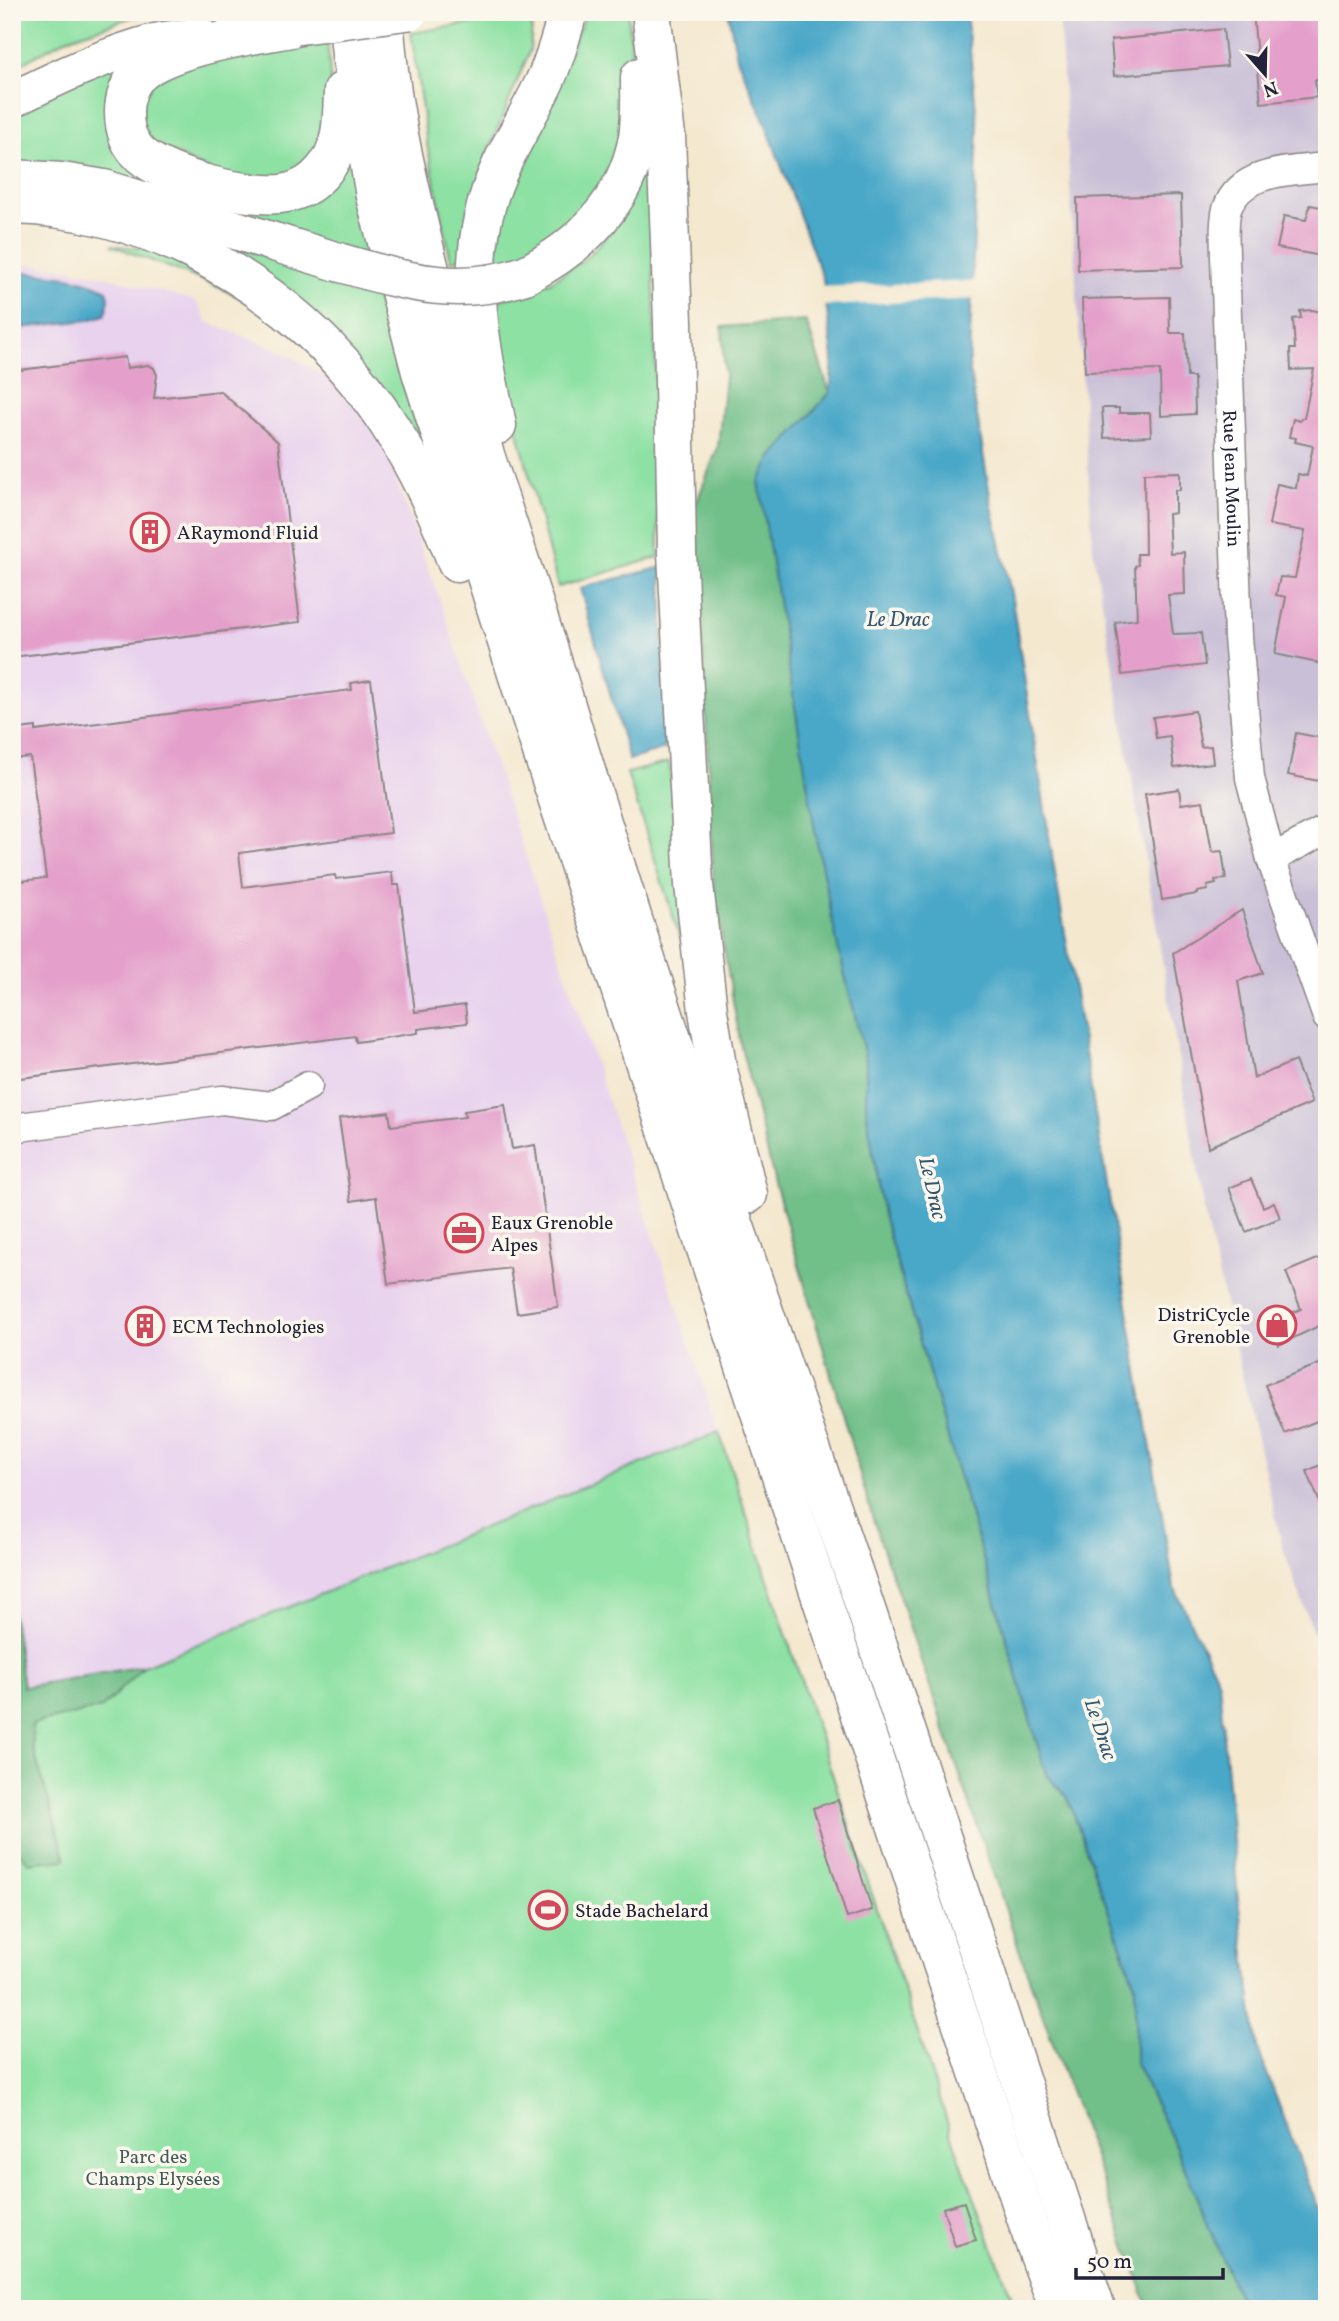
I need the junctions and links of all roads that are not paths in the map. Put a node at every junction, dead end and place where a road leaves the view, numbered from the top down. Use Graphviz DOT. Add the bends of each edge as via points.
graph roads {
  1 [pos="206,12"];
  2 [pos="347,12"];
  3 [pos="384,12"];
  4 [pos="410,12"];
  5 [pos="568,12"];
  6 [pos="636,12"];
  7 [pos="651,12"];
  8 [pos="292,20"];
  9 [pos="158,41"];
  10 [pos="351,55"];
  11 [pos="12,79"];
  12 [pos="12,100"];
  13 [pos="1327,167"];
  14 [pos="12,179"];
  15 [pos="12,205"];
  16 [pos="551,658"];
  17 [pos="543,755"];
  18 [pos="1327,829"];
  19 [pos="1271,859"];
  20 [pos="1327,1017"];
  21 [pos="308,1086"];
  22 [pos="12,1128"];
  23 [pos="842,1540"];
  24 [pos="1032,2236"];
  25 [pos="1048,2309"];
  26 [pos="1059,2309"];
  27 [pos="1096,2309"];
  1 -- 11 [label="main road" via="69,50"];
  2 -- 10 [label="highway"];
  3 -- 16 [label="highway" via="405,174 442,320"];
  4 -- 8 [label="main road, bridge"];
  5 -- 16 [label="highway" via="553,62 494,183 481,228 476,270 490,391"];
  6 -- 14 [label="highway, bridge" via="639,120 627,173 590,231 524,275 492,285 454,287 417,282 104,189"];
  7 -- 23 [label="highway" via="666,136 683,692 703,976 717,1066 745,1185 813,1397"];
  8 -- 9 [label="highway" via="243,18"];
  8 -- 10 [label="highway" via="147,67 133,81 124,106 125,128 133,145 152,163 192,180 257,193 298,189 323,172 340,140 344,79"];
  9 -- 12 [label="main road"];
  10 -- 17 [label="highway" via="383,235 421,372"];
  13 -- 19 [label="street, Rue Jean Moulin" via="1256,178 1237,193 1227,209 1238,637 1250,778"];
  15 -- 17 [label="highway" via="114,220 164,237 232,270 314,333 368,393 411,460 444,530 511,710"];
  16 -- 23 [label="highway" via="618,877"];
  17 -- 24 [label="highway"];
  18 -- 19 [label="street"];
  19 -- 20 [label="street, Rue Jean Moulin"];
  21 -- 22 [label="street" via="271,1106 222,1100"];
  23 -- 27 [label="highway"];
  24 -- 25 [label="highway"];
  24 -- 26 [label="highway"];
}
